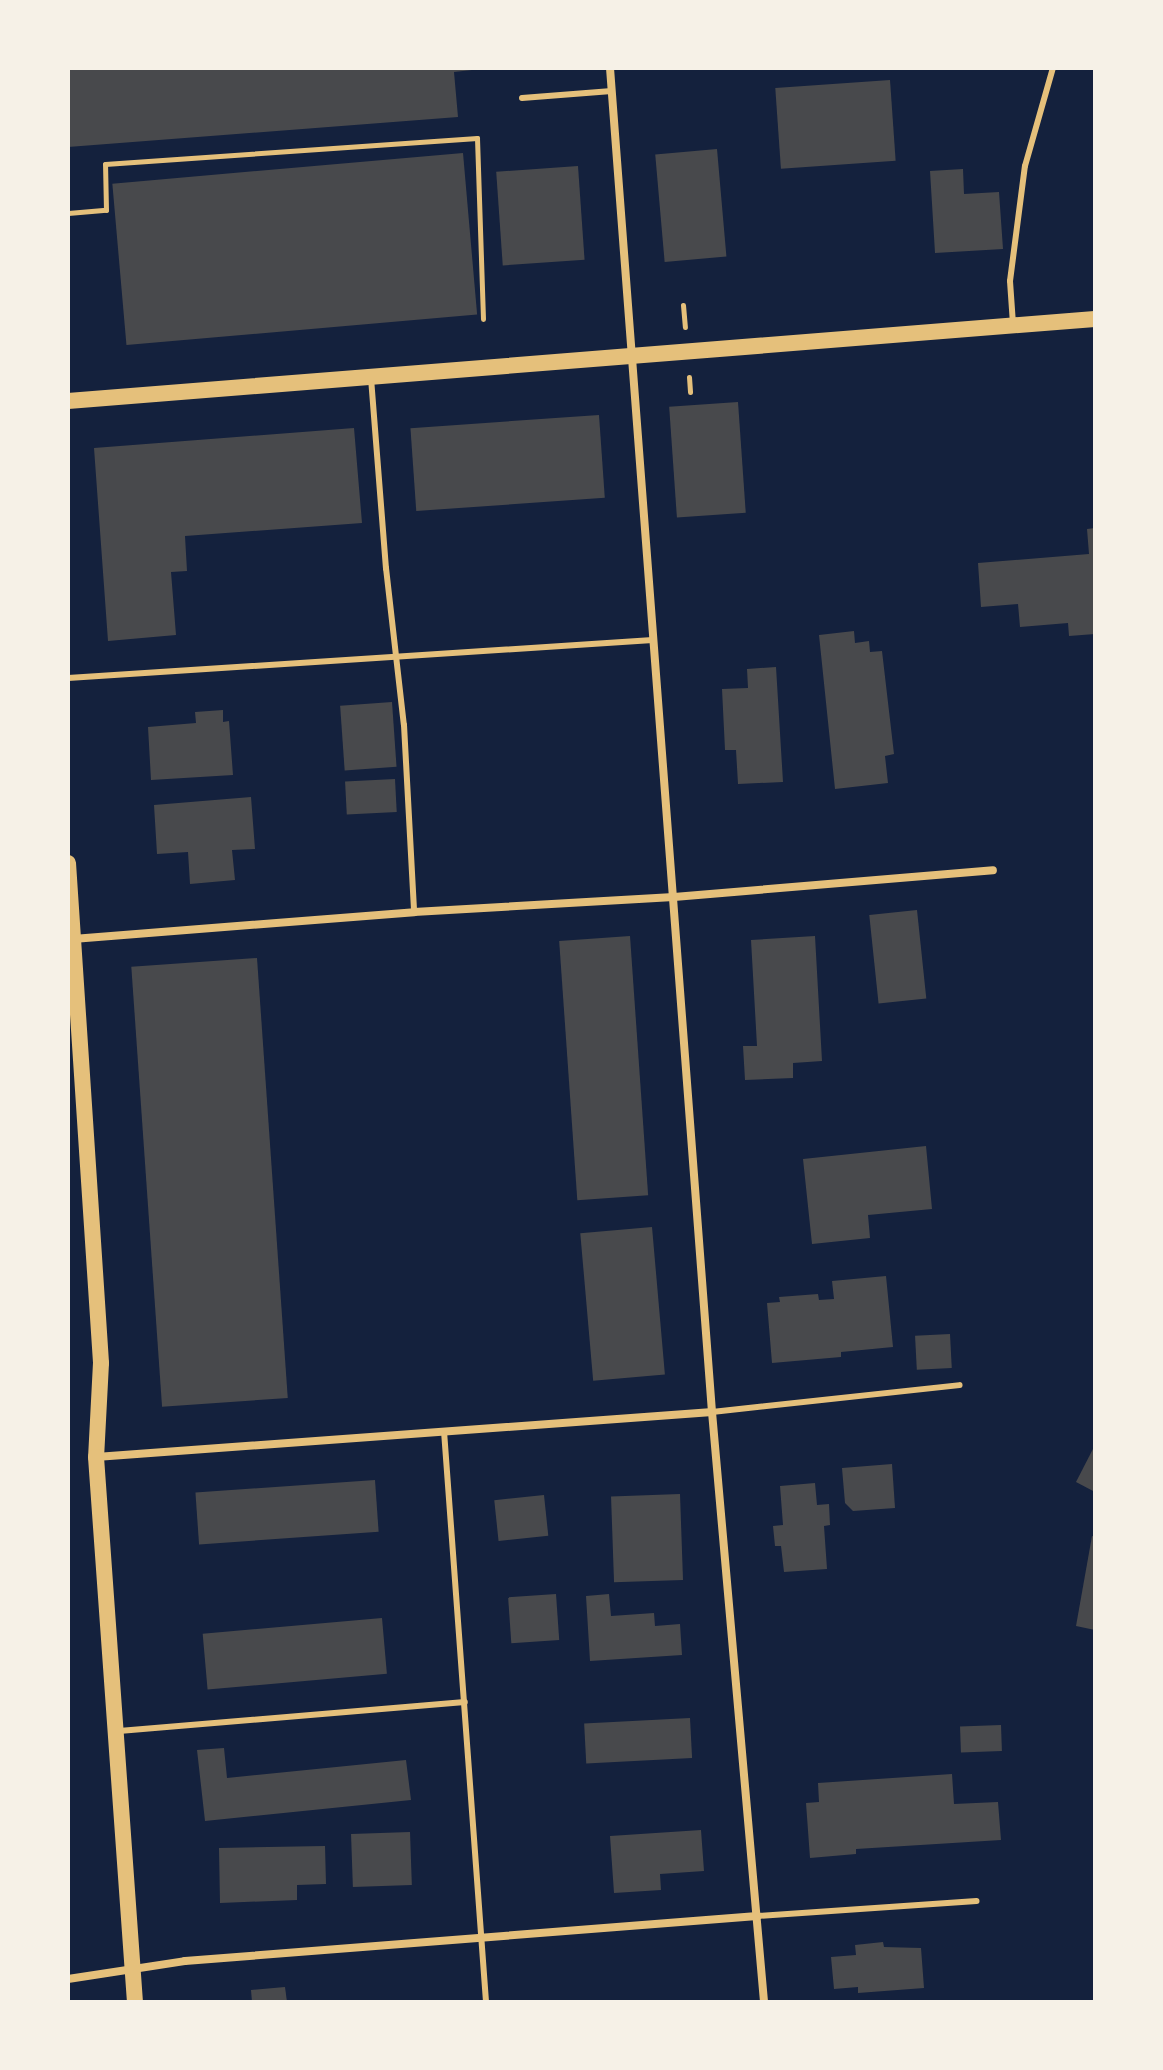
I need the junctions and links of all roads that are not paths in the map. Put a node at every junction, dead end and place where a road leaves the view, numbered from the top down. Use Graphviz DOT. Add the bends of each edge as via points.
graph roads {
  1 [pos="610,68"];
  2 [pos="1053,68"];
  3 [pos="612,91"];
  4 [pos="522,98"];
  5 [pos="1095,319"];
  6 [pos="1013,324"];
  7 [pos="632,357"];
  8 [pos="371,378"];
  9 [pos="68,401"];
  10 [pos="653,640"];
  11 [pos="397,656"];
  12 [pos="68,678"];
  13 [pos="68,863"];
  14 [pos="993,870"];
  15 [pos="674,897"];
  16 [pos="414,912"];
  17 [pos="70,939"];
  18 [pos="960,1385"];
  19 [pos="712,1412"];
  20 [pos="444,1431"];
  21 [pos="96,1457"];
  22 [pos="465,1702"];
  23 [pos="115,1731"];
  24 [pos="976,1901"];
  25 [pos="757,1916"];
  26 [pos="483,1936"];
  27 [pos="133,1969"];
  28 [pos="68,1979"];
  29 [pos="135,2002"];
  30 [pos="486,2002"];
  31 [pos="764,2002"];
  1 -- 3 [label="street"];
  2 -- 6 [label="lane" via="1025,166 1010,281"];
  3 -- 4 [label="lane"];
  3 -- 7 [label="street"];
  5 -- 6 [label="main road"];
  6 -- 7 [label="main road"];
  7 -- 8 [label="main road"];
  7 -- 10 [label="street"];
  8 -- 9 [label="main road"];
  8 -- 11 [label="lane"];
  10 -- 11 [label="lane"];
  10 -- 15 [label="street"];
  11 -- 12 [label="lane"];
  11 -- 16 [label="lane"];
  13 -- 17 [label="main road"];
  14 -- 15 [label="street"];
  15 -- 16 [label="street"];
  15 -- 19 [label="street"];
  16 -- 17 [label="street"];
  17 -- 21 [label="main road" via="101,1363"];
  18 -- 19 [label="lane"];
  19 -- 20 [label="street"];
  19 -- 25 [label="street"];
  20 -- 21 [label="street"];
  20 -- 22 [label="lane"];
  21 -- 23 [label="main road"];
  22 -- 23 [label="lane"];
  22 -- 26 [label="lane"];
  23 -- 27 [label="main road"];
  24 -- 25 [label="lane"];
  25 -- 26 [label="street"];
  25 -- 31 [label="street"];
  26 -- 27 [label="street"];
  26 -- 30 [label="lane"];
  27 -- 28 [label="street"];
  27 -- 29 [label="main road"];
}
